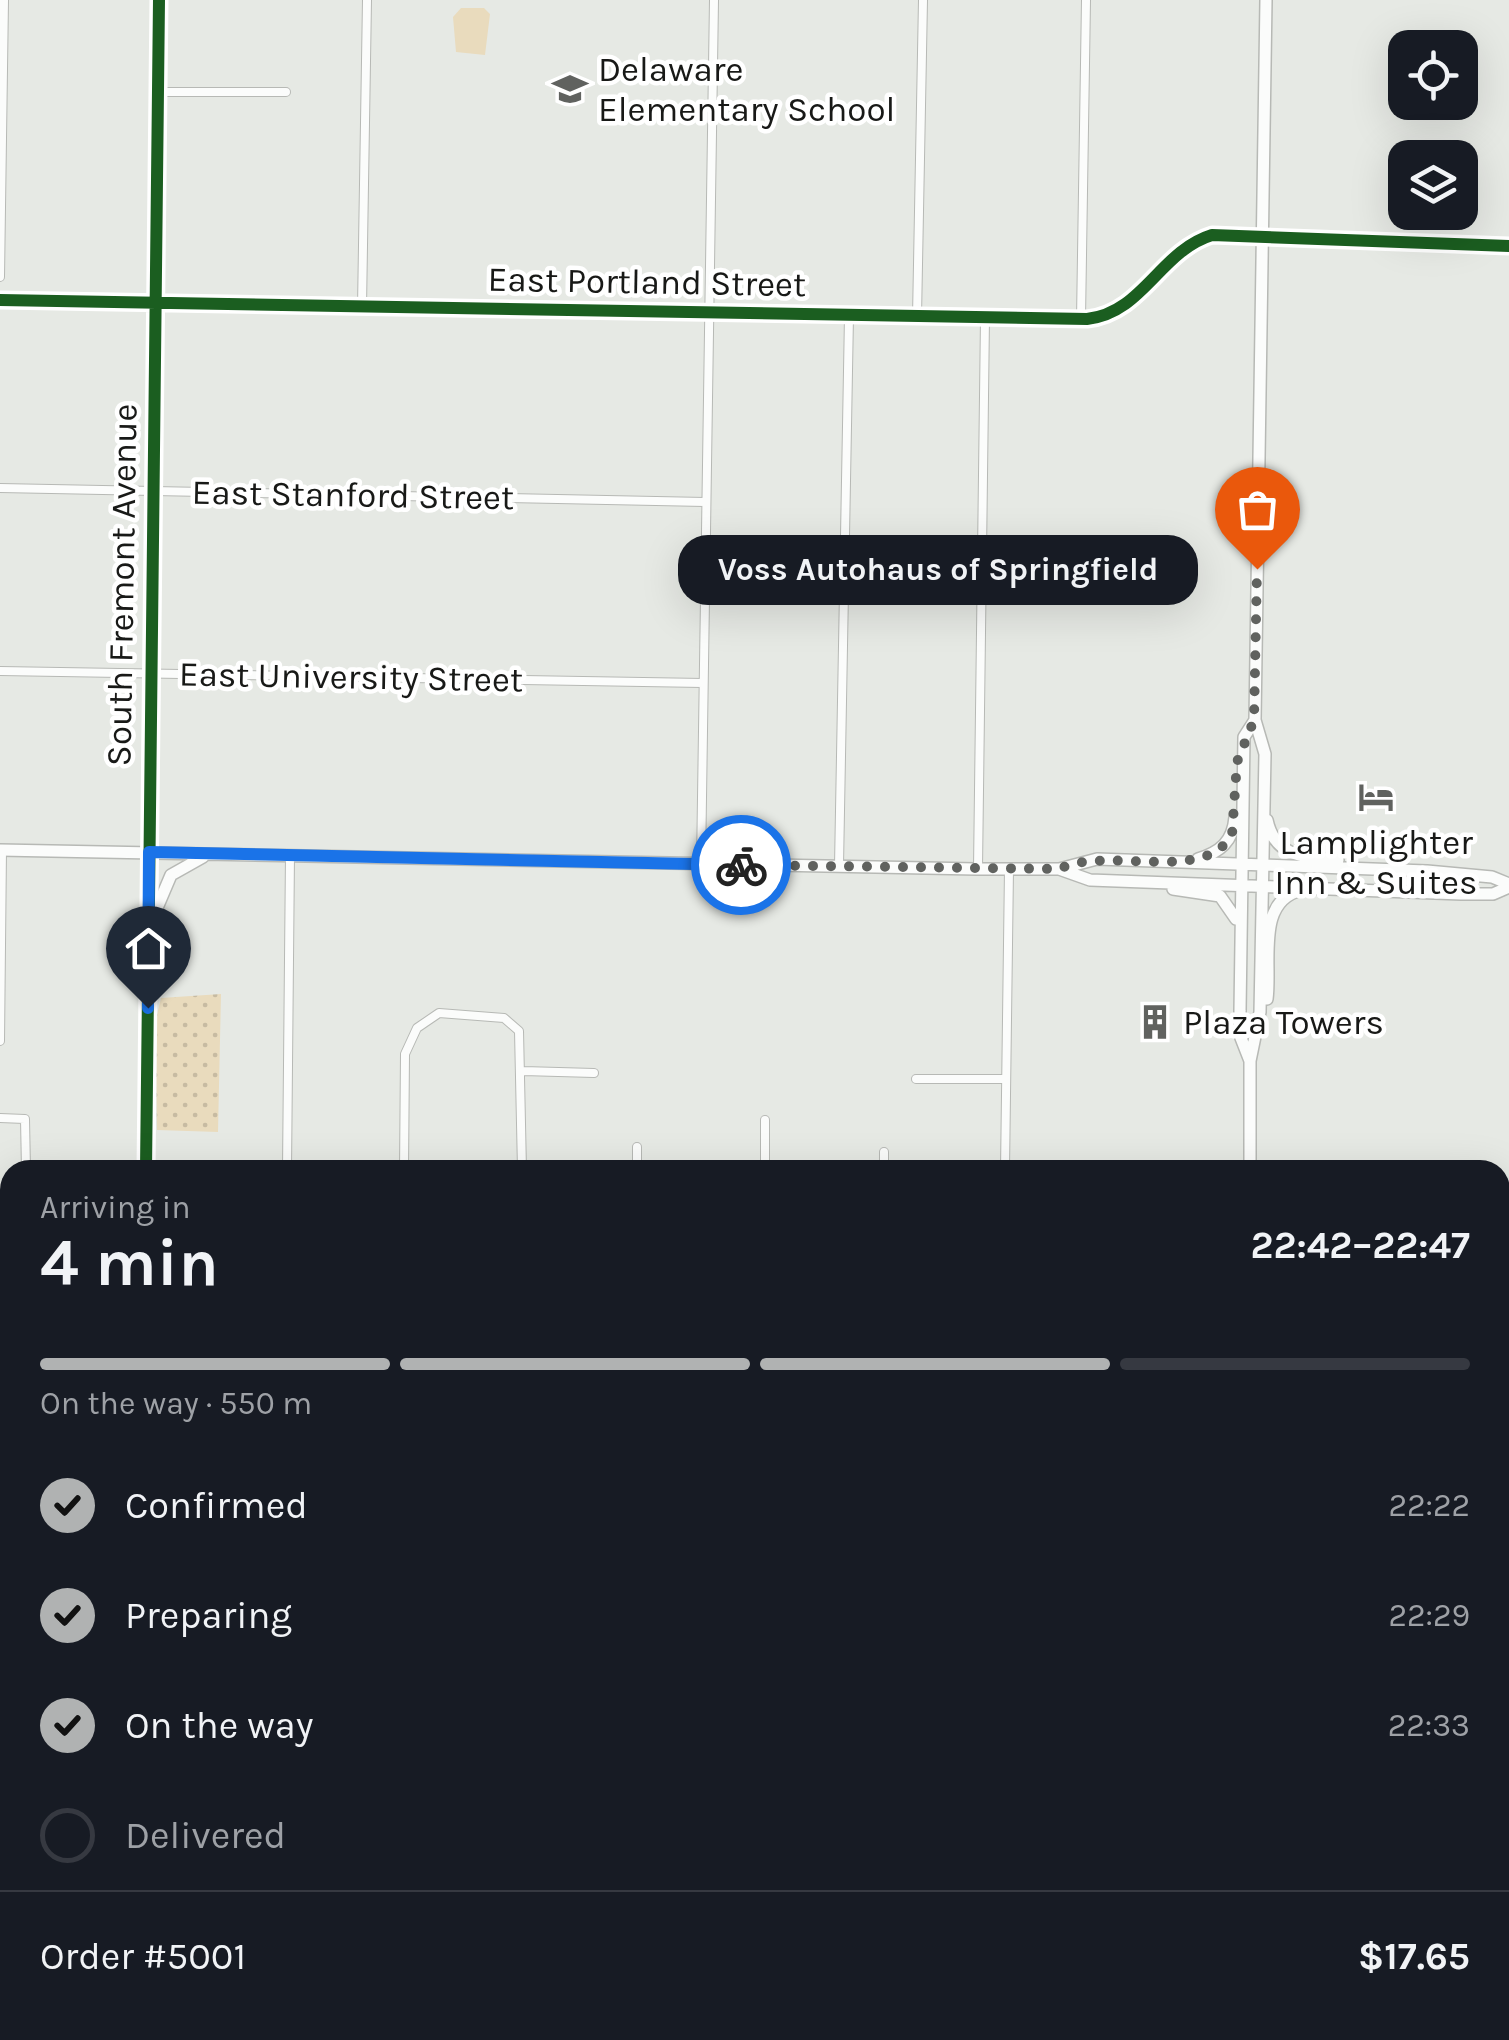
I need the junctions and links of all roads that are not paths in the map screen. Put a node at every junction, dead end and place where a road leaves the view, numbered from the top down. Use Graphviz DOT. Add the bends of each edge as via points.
graph roads {
  1 [pos="4,0"];
  2 [pos="160,0"];
  3 [pos="367,0"];
  4 [pos="714,0"];
  5 [pos="922,0"];
  6 [pos="1086,0"];
  7 [pos="1266,0"];
  8 [pos="158,92"];
  9 [pos="286,92"];
  10 [pos="1263,235"];
  11 [pos="1509,246"];
  12 [pos="0,277"];
  13 [pos="0,300"];
  14 [pos="156,304"];
  15 [pos="362,307"];
  16 [pos="708,313"];
  17 [pos="849,316"];
  18 [pos="917,317"];
  19 [pos="985,318"];
  20 [pos="1081,319"];
  21 [pos="0,488"];
  22 [pos="153,490"];
  23 [pos="706,502"];
  24 [pos="0,671"];
  25 [pos="151,674"];
  26 [pos="703,684"];
  27 [pos="1254,720"];
  28 [pos="1244,750"];
  29 [pos="1264,805"];
  30 [pos="1,850"];
  31 [pos="149,852"];
  32 [pos="214,854"];
  33 [pos="290,855"];
  34 [pos="1192,862"];
  35 [pos="1241,863"];
  36 [pos="701,864"];
  37 [pos="1262,864"];
  38 [pos="839,866"];
  39 [pos="978,869"];
  40 [pos="1009,869"];
  41 [pos="1059,869"];
  42 [pos="1427,870"];
  43 [pos="1090,880"];
  44 [pos="1240,884"];
  45 [pos="1262,884"];
  46 [pos="1509,886"];
  47 [pos="1320,888"];
  48 [pos="148,928"];
  49 [pos="1240,935"];
  50 [pos="1260,1012"];
  51 [pos="0,1041"];
  52 [pos="1250,1061"];
  53 [pos="524,1071"];
  54 [pos="594,1074"];
  55 [pos="916,1078"];
  56 [pos="1006,1078"];
  57 [pos="0,1118"];
  58 [pos="765,1120"];
  59 [pos="637,1147"];
  60 [pos="884,1152"];
  61 [pos="26,1160"];
  62 [pos="146,1160"];
  63 [pos="286,1160"];
  64 [pos="404,1160"];
  65 [pos="522,1160"];
  66 [pos="636,1160"];
  67 [pos="765,1160"];
  68 [pos="884,1160"];
  69 [pos="1006,1160"];
  70 [pos="1250,1160"];
  1 -- 12 [label="street"];
  2 -- 8 [label="street, South Fremont Avenue"];
  3 -- 15 [label="street"];
  4 -- 16 [label="street"];
  5 -- 18 [label="street"];
  6 -- 20 [label="street"];
  7 -- 10 [label="main road"];
  8 -- 9 [label="street"];
  8 -- 14 [label="street, South Fremont Avenue"];
  10 -- 11 [label="street, East Portland Street"];
  10 -- 20 [label="street, East Portland Street" via="1194,240 1170,256 1125,306"];
  10 -- 27 [label="main road"];
  13 -- 14 [label="street, East Portland Street"];
  14 -- 15 [label="street, East Portland Street"];
  14 -- 22 [label="street, South Fremont Avenue"];
  15 -- 16 [label="street, East Portland Street"];
  16 -- 17 [label="street, East Portland Street"];
  16 -- 23 [label="street"];
  17 -- 18 [label="street, East Portland Street"];
  17 -- 38 [label="street"];
  18 -- 19 [label="street, East Portland Street"];
  19 -- 20 [label="street, East Portland Street"];
  19 -- 39 [label="street"];
  21 -- 22 [label="street, East Stanford Street"];
  22 -- 23 [label="street, East Stanford Street"];
  22 -- 25 [label="street, South Fremont Avenue"];
  23 -- 26 [label="street"];
  24 -- 25 [label="street, East University Street"];
  25 -- 26 [label="street, East University Street"];
  25 -- 31 [label="street, South Fremont Avenue"];
  26 -- 36 [label="street"];
  27 -- 28 [label="main road"];
  27 -- 29 [label="main road" via="1265,754"];
  28 -- 34 [label="main road" via="1237,762 1232,835 1219,850"];
  28 -- 35 [label="main road"];
  29 -- 37 [label="main road"];
  29 -- 42 [label="main road" via="1271,834 1290,854"];
  30 -- 31 [label="main road"];
  30 -- 51 [label="street"];
  31 -- 32 [label="main road"];
  31 -- 48 [label="main road, South Fremont Avenue"];
  32 -- 33 [label="main road"];
  32 -- 48 [label="main road" via="176,870"];
  33 -- 36 [label="main road"];
  33 -- 63 [label="street"];
  34 -- 35 [label="main road"];
  34 -- 41 [label="main road" via="1097,859"];
  35 -- 37 [label="main road"];
  35 -- 44 [label="main road"];
  36 -- 38 [label="main road"];
  37 -- 42 [label="main road"];
  37 -- 45 [label="main road"];
  38 -- 39 [label="main road"];
  39 -- 40 [label="main road"];
  40 -- 41 [label="main road"];
  40 -- 56 [label="street"];
  41 -- 43 [label="main road"];
  42 -- 46 [label="main road"];
  43 -- 44 [label="main road"];
  43 -- 49 [label="main road" via="1211,892 1233,909"];
  44 -- 45 [label="main road"];
  44 -- 49 [label="main road"];
  45 -- 47 [label="main road"];
  45 -- 50 [label="main road"];
  46 -- 47 [label="main road" via="1493,894"];
  47 -- 50 [label="main road" via="1292,892 1275,905 1268,993"];
  48 -- 62 [label="main road, South Fremont Avenue"];
  49 -- 52 [label="main road" via="1242,1038"];
  50 -- 52 [label="main road"];
  52 -- 70 [label="main road"];
  53 -- 54 [label="street"];
  53 -- 64 [label="street" via="519,1032 504,1018 439,1013 418,1028 405,1054"];
  53 -- 65 [label="street"];
  55 -- 56 [label="street"];
  56 -- 69 [label="street"];
  57 -- 61 [label="street" via="25,1118"];
  58 -- 67 [label="street"];
  59 -- 66 [label="street"];
  60 -- 68 [label="street"];
}
